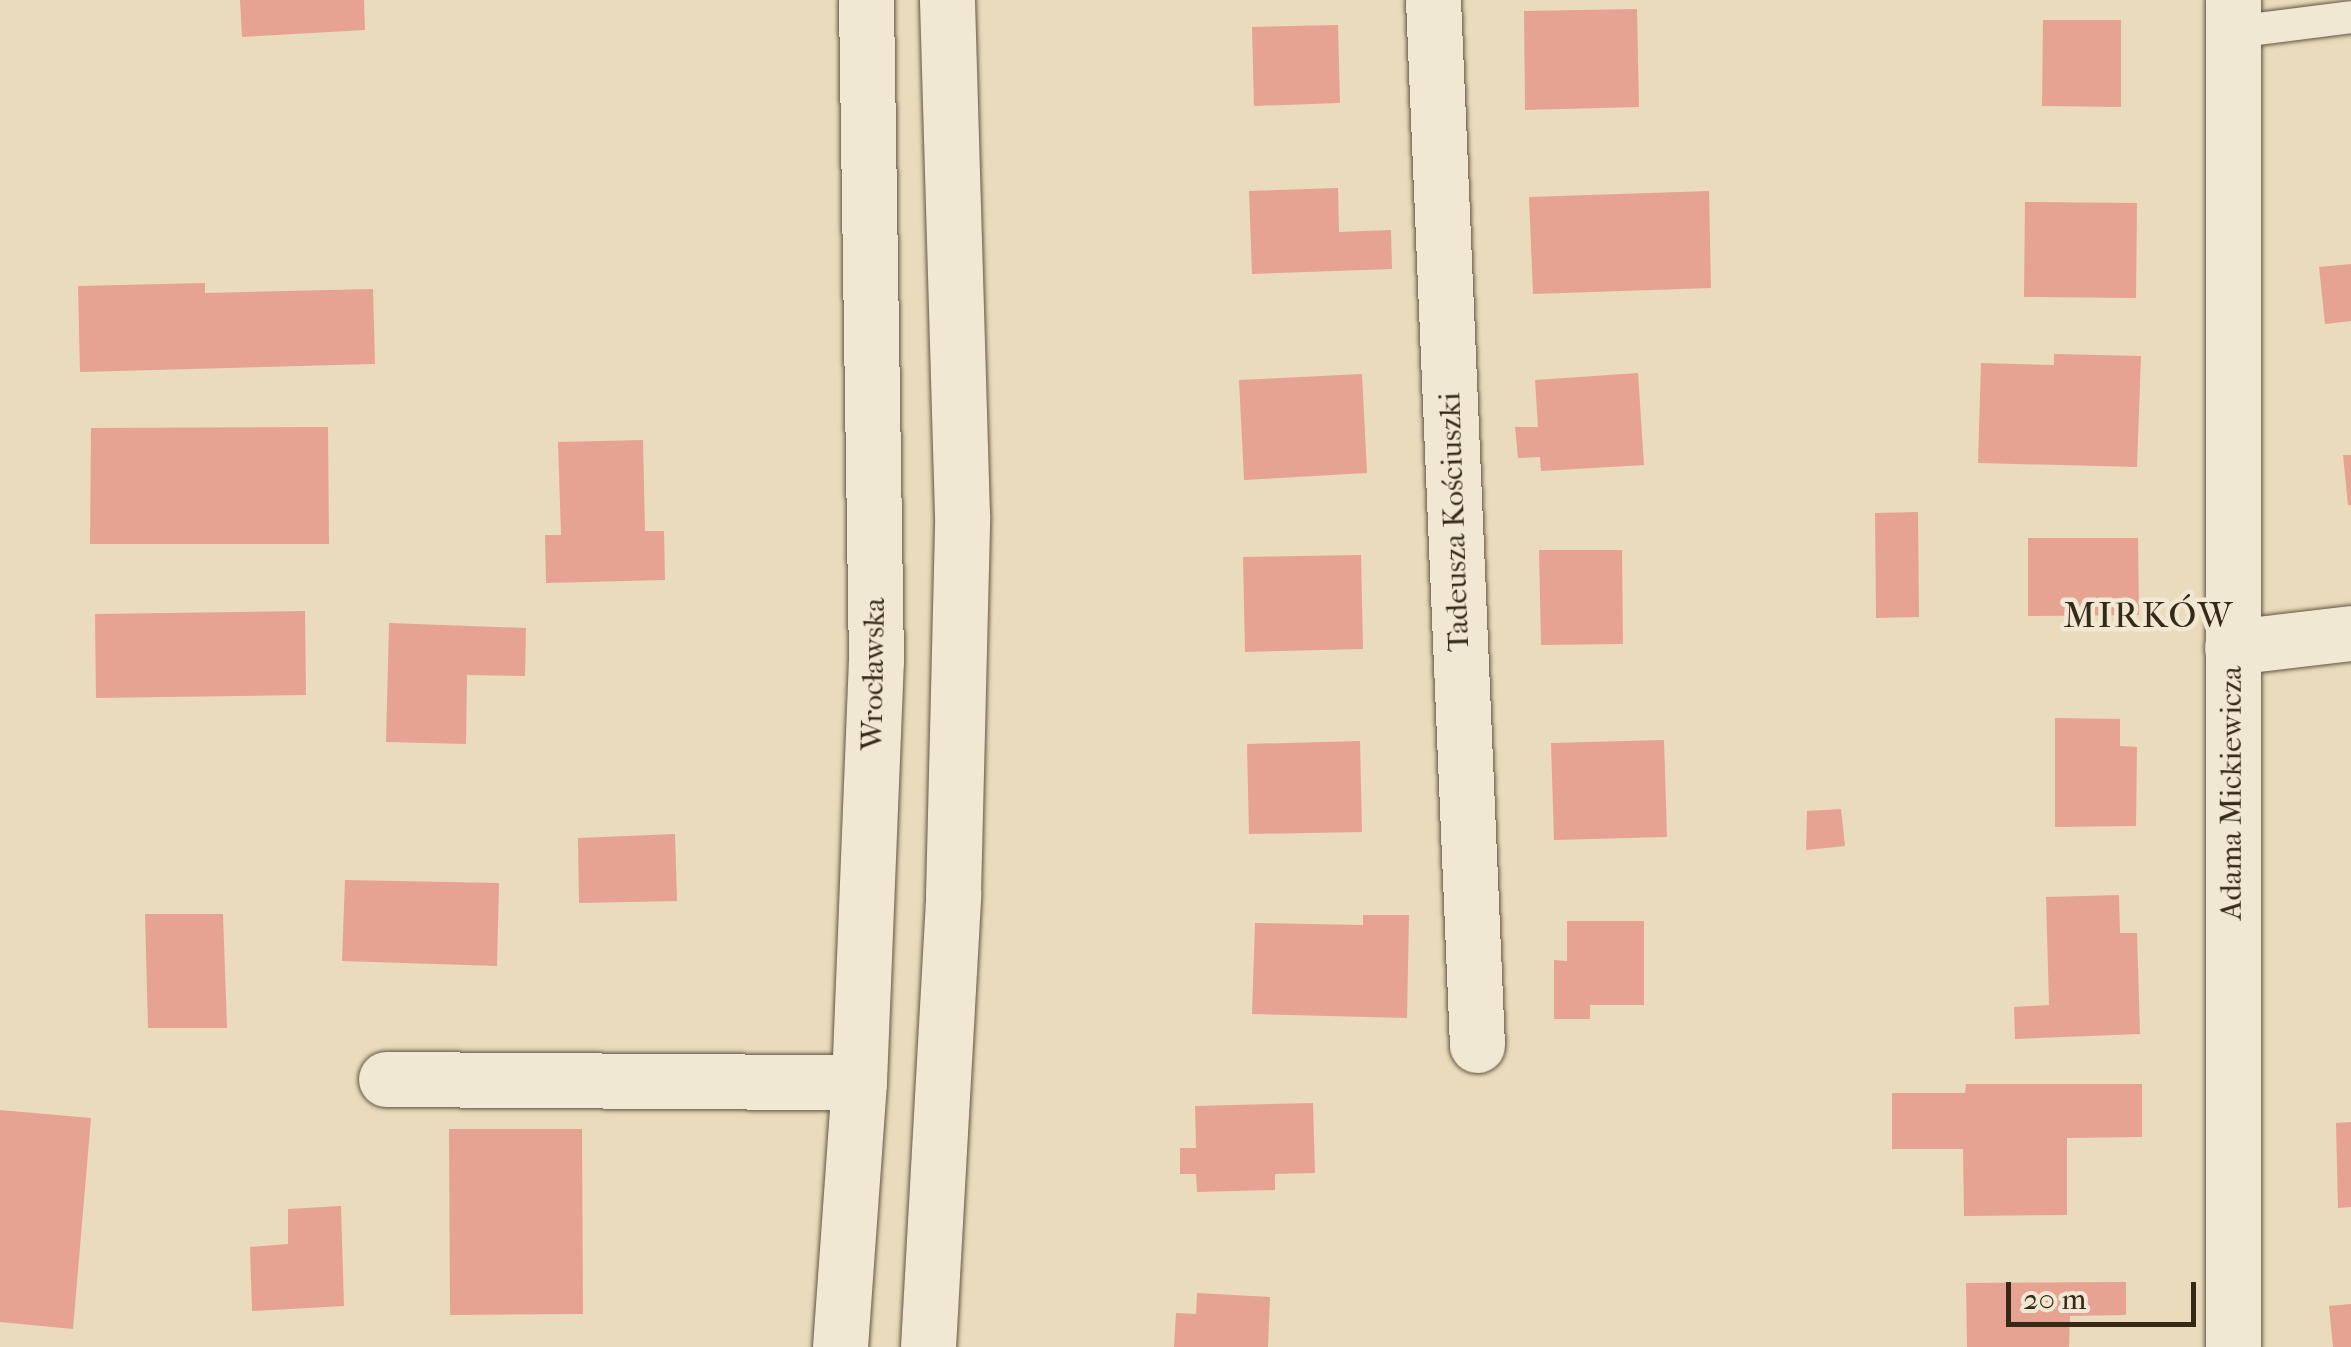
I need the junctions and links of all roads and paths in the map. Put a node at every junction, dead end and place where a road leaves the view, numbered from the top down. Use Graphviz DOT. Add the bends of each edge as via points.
graph roads {
  1 [pos="866,0"];
  2 [pos="947,0"];
  3 [pos="1434,0"];
  4 [pos="2233,16"];
  5 [pos="2351,17"];
  6 [pos="2351,633"];
  7 [pos="2232,647"];
  8 [pos="1477,1045"];
  9 [pos="386,1079"];
  10 [pos="859,1082"];
  11 [pos="840,1347"];
  12 [pos="928,1347"];
  13 [pos="2233,1347"];
  1 -- 10 [label="street, Wrocławska" via="876,661"];
  2 -- 12 [label="street" via="962,515 953,896"];
  3 -- 8 [label="street, Tadeusza Kościuszki"];
  4 -- 5 [label="lane"];
  4 -- 7 [label="street, Adama Mickiewicza"];
  6 -- 7 [label="street"];
  7 -- 13 [label="street, Adama Mickiewicza"];
  9 -- 10 [label="street"];
  10 -- 11 [label="street, Wrocławska"];
}
